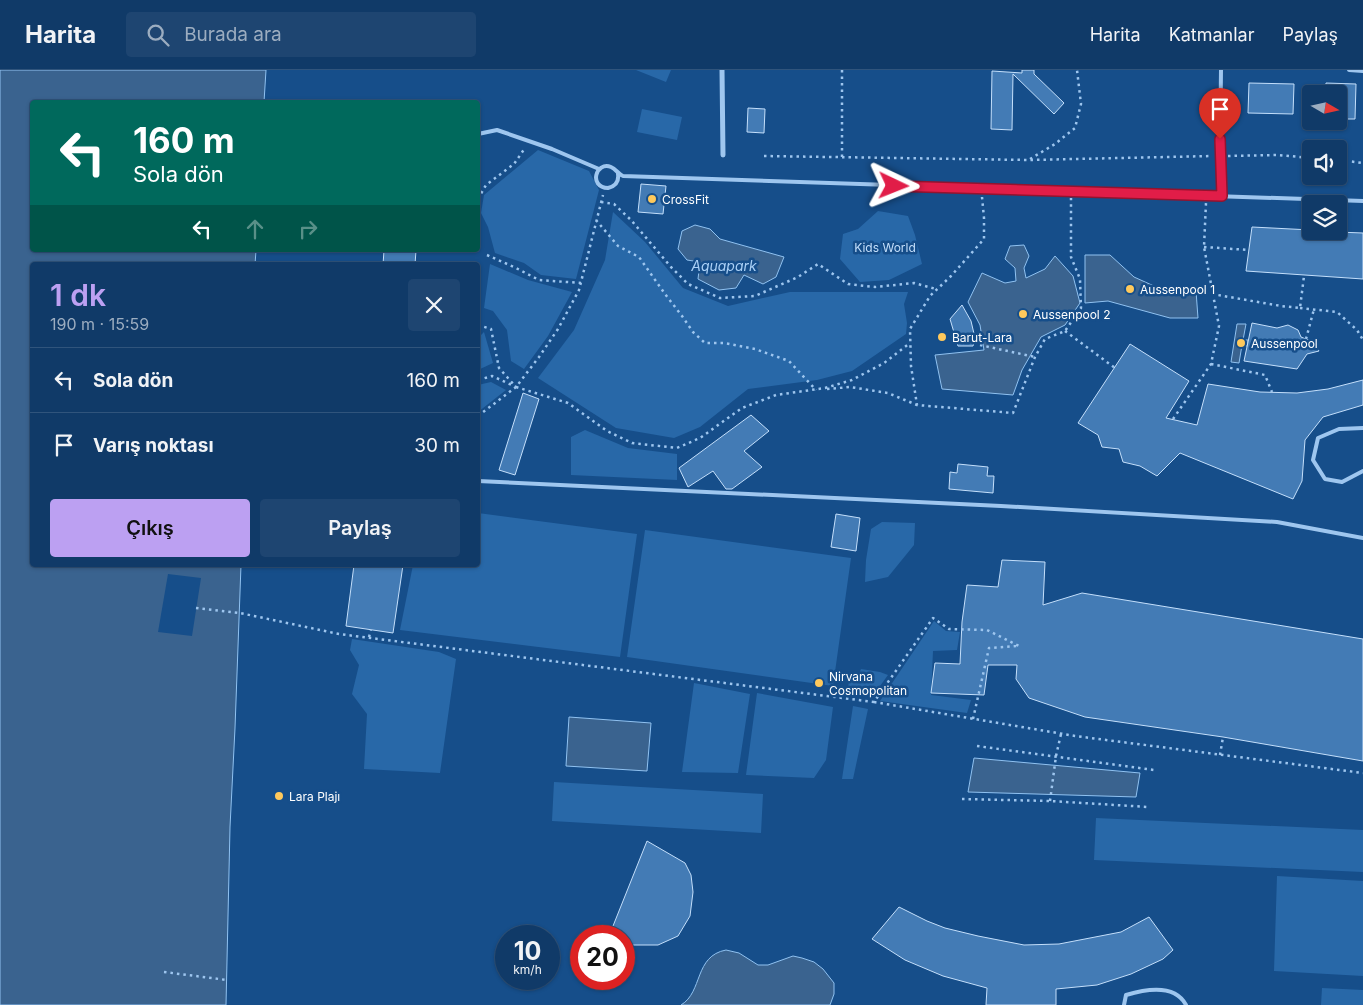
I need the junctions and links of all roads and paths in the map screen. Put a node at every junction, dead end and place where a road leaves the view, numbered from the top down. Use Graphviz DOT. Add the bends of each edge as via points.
graph roads {
  1 [pos="722,70"];
  2 [pos="842,70"];
  3 [pos="1077,70"];
  4 [pos="1221,70"];
  5 [pos="1349,70"];
  6 [pos="1363,71"];
  7 [pos="480,134"];
  8 [pos="530,141"];
  9 [pos="723,155"];
  10 [pos="764,156"];
  11 [pos="1220,156"];
  12 [pos="842,157"];
  13 [pos="1302,157"];
  14 [pos="1029,160"];
  15 [pos="1347,161"];
  16 [pos="1363,163"];
  17 [pos="599,169"];
  18 [pos="618,174"];
  19 [pos="604,188"];
  20 [pos="982,195"];
  21 [pos="480,196"];
  22 [pos="1207,196"];
  23 [pos="1222,196"];
  24 [pos="1063,198"];
  25 [pos="1363,201"];
  26 [pos="601,202"];
  27 [pos="596,220"];
  28 [pos="1204,247"];
  29 [pos="1249,250"];
  30 [pos="487,255"];
  31 [pos="1304,276"];
  32 [pos="580,283"];
  33 [pos="936,290"];
  34 [pos="1212,294"];
  35 [pos="1300,308"];
  36 [pos="1314,310"];
  37 [pos="480,326"];
  38 [pos="1065,331"];
  39 [pos="1306,339"];
  40 [pos="1363,340"];
  41 [pos="911,343"];
  42 [pos="980,345"];
  43 [pos="1035,357"];
  44 [pos="1211,364"];
  45 [pos="1115,368"];
  46 [pos="480,379"];
  47 [pos="516,387"];
  48 [pos="816,390"];
  49 [pos="1272,392"];
  50 [pos="917,405"];
  51 [pos="480,414"];
  52 [pos="1173,419"];
  53 [pos="1363,428"];
  54 [pos="1363,471"];
  55 [pos="480,481"];
  56 [pos="1363,538"];
  57 [pos="196,608"];
  58 [pos="370,630"];
  59 [pos="370,638"];
  60 [pos="874,702"];
  61 [pos="973,719"];
  62 [pos="1060,734"];
  63 [pos="1222,737"];
  64 [pos="977,746"];
  65 [pos="1220,755"];
  66 [pos="1056,756"];
  67 [pos="1154,770"];
  68 [pos="1363,773"];
  69 [pos="962,799"];
  70 [pos="1050,801"];
  71 [pos="1148,807"];
  72 [pos="164,972"];
  73 [pos="227,980"];
  74 [pos="1124,1005"];
  75 [pos="1186,1005"];
  1 -- 9 [label="street"];
  2 -- 12 [label="path"];
  3 -- 14 [label="path" via="1081,104 1074,128 1056,144"];
  4 -- 11 [label="lane"];
  5 -- 6 [label="lane"];
  7 -- 8 [label="lane" via="497,130"];
  8 -- 17 [label="lane"];
  8 -- 21 [label="path" via="514,164 486,185"];
  10 -- 12 [label="path"];
  11 -- 13 [label="path"];
  11 -- 14 [label="path"];
  11 -- 23 [label="lane"];
  12 -- 14 [label="path"];
  15 -- 16 [label="path"];
  17 -- 18 [label="lane" via="610,166"];
  17 -- 19 [label="lane" via="596,180"];
  18 -- 19 [label="lane" via="615,185"];
  18 -- 22 [label="lane"];
  19 -- 26 [label="path"];
  20 -- 33 [label="path" via="984,239"];
  22 -- 23 [label="lane"];
  22 -- 28 [label="path"];
  23 -- 25 [label="lane"];
  24 -- 38 [label="path" via="1072,198 1071,257 1080,280 1081,308"];
  26 -- 27 [label="path"];
  26 -- 33 [label="path" via="614,204 632,220 688,284 720,298 755,296 798,277 818,264 848,284 875,287 914,283"];
  27 -- 32 [label="path"];
  27 -- 48 [label="path" via="618,246 639,257 693,332 705,343 755,348 789,361"];
  28 -- 29 [label="path"];
  28 -- 34 [label="path"];
  30 -- 32 [label="path" via="539,280"];
  31 -- 35 [label="path"];
  32 -- 47 [label="path" via="558,330"];
  33 -- 41 [label="path" via="910,328"];
  34 -- 35 [label="path"];
  34 -- 44 [label="path" via="1218,326"];
  35 -- 36 [label="path"];
  36 -- 39 [label="path"];
  36 -- 40 [label="path" via="1337,312"];
  37 -- 47 [label="path" via="491,329 499,368"];
  38 -- 43 [label="path" via="1045,339"];
  38 -- 45 [label="path"];
  41 -- 48 [label="path" via="884,363 852,380"];
  41 -- 50 [label="path"];
  42 -- 43 [label="path"];
  43 -- 50 [label="path" via="1013,413"];
  44 -- 49 [label="path" via="1265,375"];
  44 -- 52 [label="path"];
  46 -- 47 [label="path" via="492,376"];
  47 -- 48 [label="path" via="568,402 607,431 632,443 676,448 700,438 742,408 776,395"];
  47 -- 51 [label="path"];
  48 -- 50 [label="path" via="850,387 888,393"];
  53 -- 54 [label="lane" via="1339,428 1318,438 1313,460 1325,478 1342,482"];
  55 -- 56 [label="lane" via="1277,522"];
  57 -- 59 [label="path" via="240,613"];
  58 -- 59 [label="path"];
  59 -- 60 [label="path"];
  60 -- 61 [label="path"];
  60 -- 61 [label="path" via="933,618 949,629 987,630 1019,646 989,648"];
  61 -- 62 [label="path"];
  62 -- 65 [label="path"];
  62 -- 66 [label="path"];
  63 -- 65 [label="path"];
  64 -- 66 [label="path"];
  65 -- 68 [label="path"];
  66 -- 67 [label="path"];
  66 -- 70 [label="path"];
  69 -- 70 [label="path"];
  70 -- 71 [label="path"];
  72 -- 73 [label="path"];
  74 -- 75 [label="lane" via="1126,994 1164,989 1183,999"];
}
